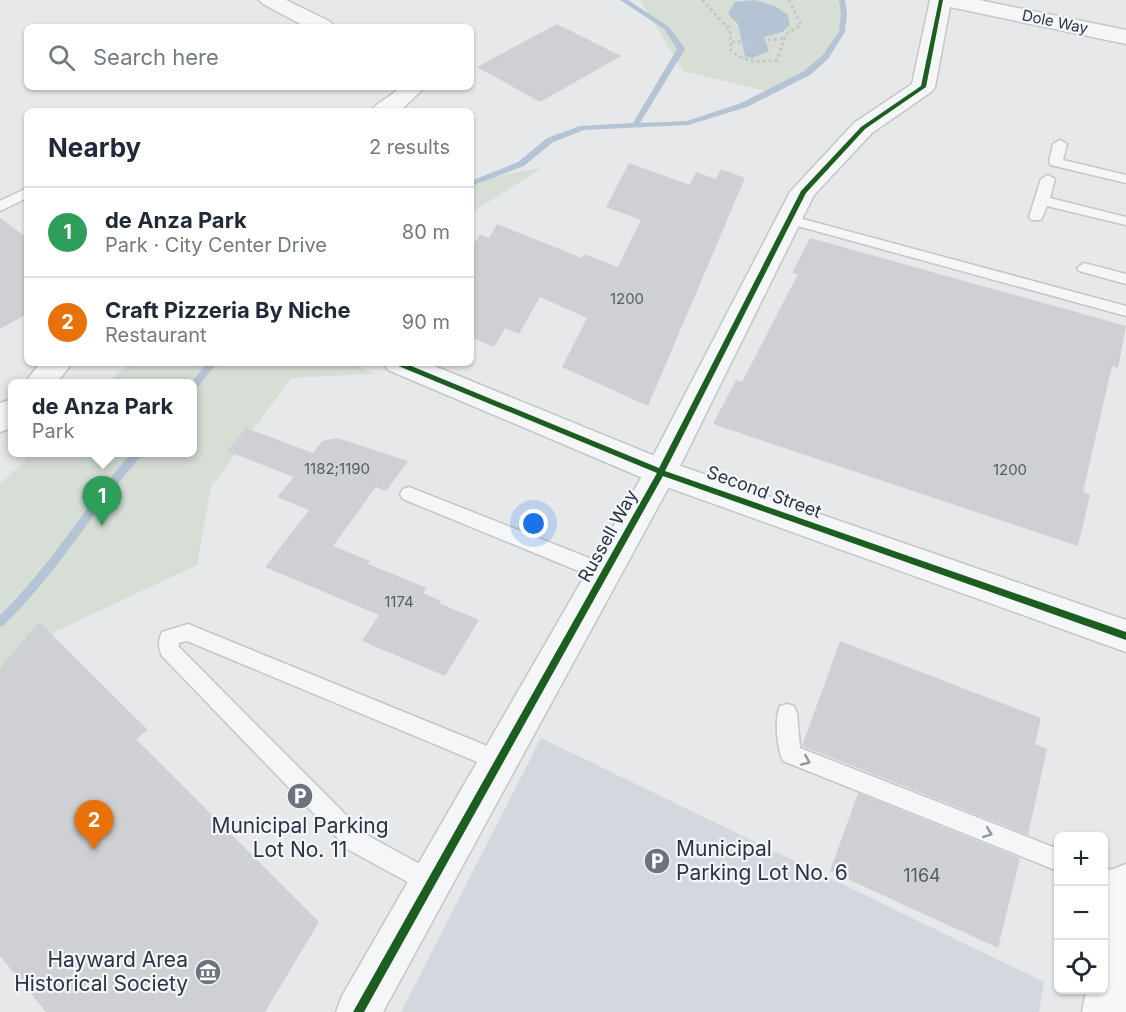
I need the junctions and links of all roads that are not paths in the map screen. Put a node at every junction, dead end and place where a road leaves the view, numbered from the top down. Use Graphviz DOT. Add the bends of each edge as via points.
graph roads {
  1 [pos="270,0"];
  2 [pos="941,0"];
  3 [pos="949,0"];
  4 [pos="317,24"];
  5 [pos="1126,38"];
  6 [pos="410,90"];
  7 [pos="388,108"];
  8 [pos="1060,144"];
  9 [pos="1048,179"];
  10 [pos="1126,179"];
  11 [pos="24,194"];
  12 [pos="1042,200"];
  13 [pos="0,207"];
  14 [pos="1036,217"];
  15 [pos="788,219"];
  16 [pos="1126,221"];
  17 [pos="1084,268"];
  18 [pos="1126,279"];
  19 [pos="1126,310"];
  20 [pos="54,366"];
  21 [pos="405,366"];
  22 [pos="43,379"];
  23 [pos="661,472"];
  24 [pos="409,494"];
  25 [pos="605,573"];
  26 [pos="1126,636"];
  27 [pos="787,713"];
  28 [pos="500,761"];
  29 [pos="1054,858"];
  30 [pos="1108,879"];
  31 [pos="432,883"];
  32 [pos="1126,886"];
  33 [pos="1118,975"];
  34 [pos="358,1012"];
  35 [pos="1104,1012"];
  1 -- 4 [label="street"];
  2 -- 15 [label="street, Russell Way" via="923,87 863,128 803,192"];
  3 -- 5 [label="street, Dole Way"];
  6 -- 7 [label="street"];
  8 -- 10 [label="lane" via="1056,162"];
  9 -- 12 [label="lane"];
  11 -- 13 [label="lane"];
  12 -- 14 [label="lane"];
  12 -- 16 [label="lane"];
  15 -- 19 [label="lane"];
  15 -- 23 [label="street, Russell Way"];
  17 -- 18 [label="lane"];
  20 -- 22 [label="street"];
  21 -- 23 [label="street, Second Street"];
  23 -- 25 [label="street, Russell Way"];
  23 -- 26 [label="street, Second Street"];
  24 -- 25 [label="lane"];
  25 -- 28 [label="street, Russell Way"];
  27 -- 29 [label="lane, one-way" via="790,754"];
  28 -- 31 [label="street, Russell Way"];
  28 -- 31 [label="lane" via="188,632 169,638 169,650 357,842"];
  30 -- 32 [label="lane"];
  31 -- 34 [label="street, Russell Way"];
  32 -- 33 [label="main road"];
  33 -- 35 [label="main road"];
}
